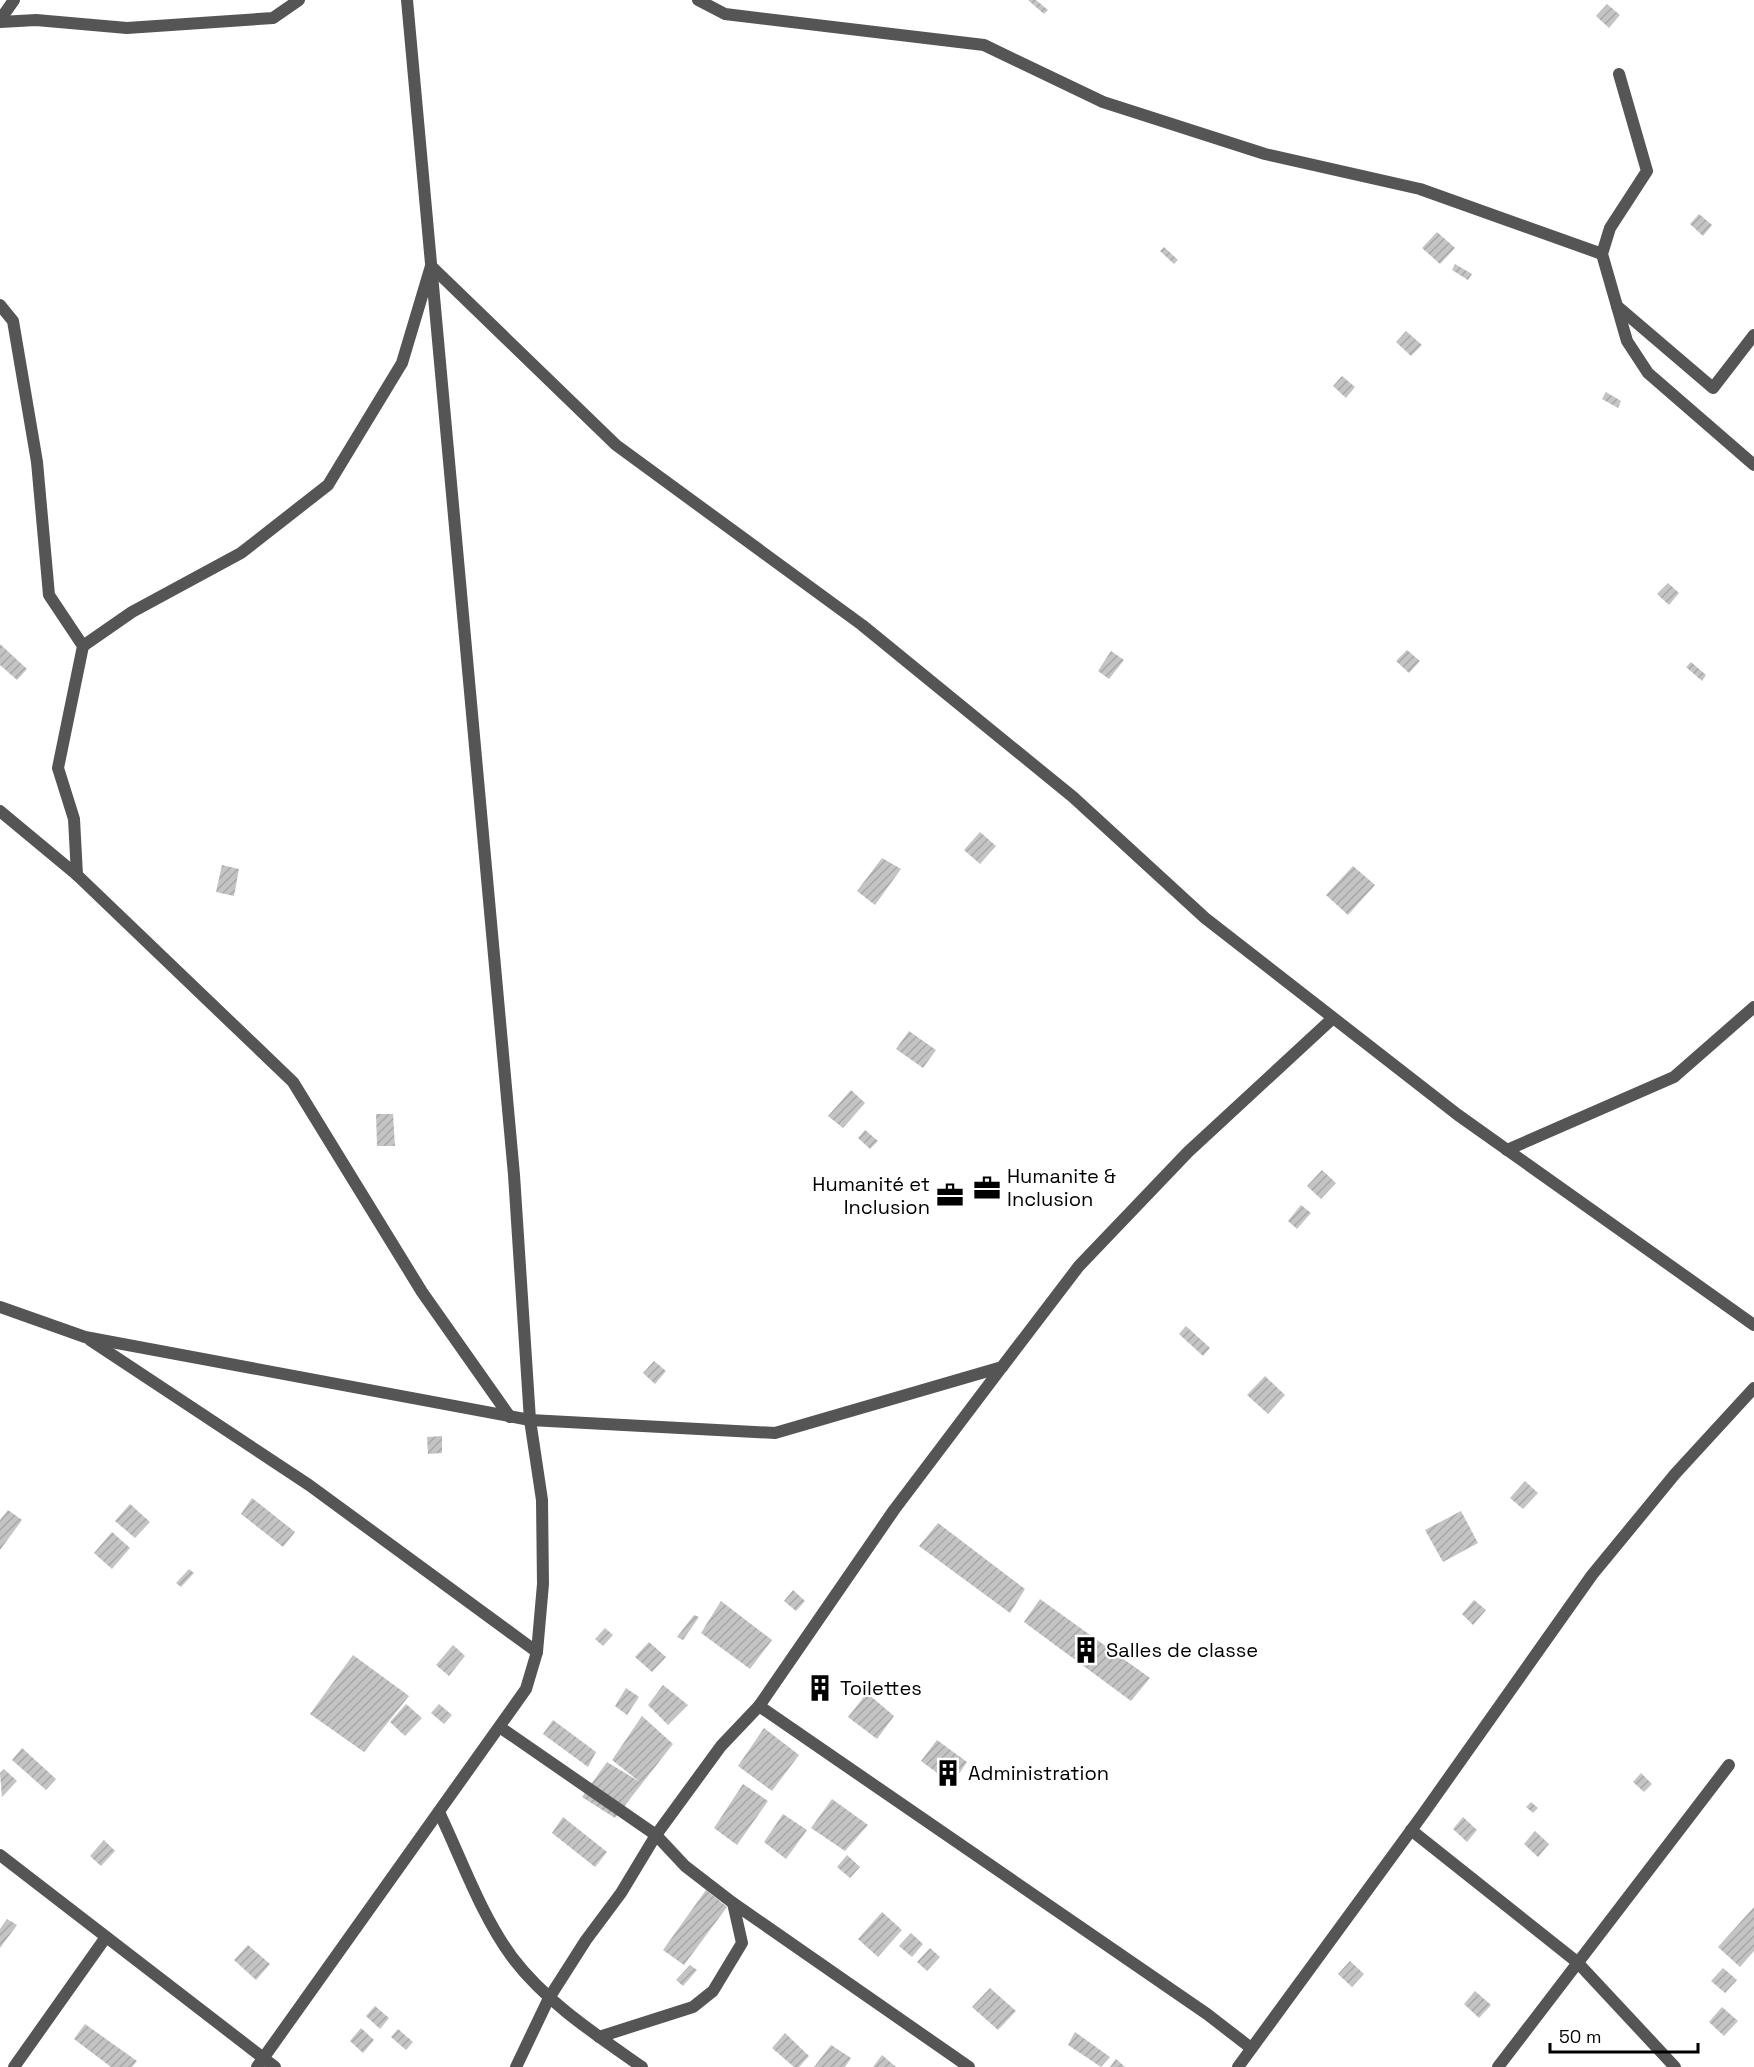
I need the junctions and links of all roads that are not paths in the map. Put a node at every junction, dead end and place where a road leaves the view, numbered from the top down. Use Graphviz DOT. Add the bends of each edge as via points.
graph roads {
  1 [pos="14,0"];
  2 [pos="299,0"];
  3 [pos="407,0"];
  4 [pos="698,0"];
  5 [pos="0,21"];
  6 [pos="1619,74"];
  7 [pos="1602,254"];
  8 [pos="431,266"];
  9 [pos="0,305"];
  10 [pos="1617,306"];
  11 [pos="1754,335"];
  12 [pos="1754,465"];
  13 [pos="83,646"];
  14 [pos="0,811"];
  15 [pos="77,875"];
  16 [pos="1754,1007"];
  17 [pos="1333,1018"];
  18 [pos="1507,1150"];
  19 [pos="0,1307"];
  20 [pos="1754,1325"];
  21 [pos="85,1337"];
  22 [pos="1002,1367"];
  23 [pos="1754,1388"];
  24 [pos="510,1417"];
  25 [pos="530,1420"];
  26 [pos="537,1652"];
  27 [pos="759,1706"];
  28 [pos="501,1728"];
  29 [pos="1729,1765"];
  30 [pos="439,1812"];
  31 [pos="1411,1830"];
  32 [pos="656,1835"];
  33 [pos="0,1855"];
  34 [pos="733,1903"];
  35 [pos="106,1937"];
  36 [pos="1577,1962"];
  37 [pos="549,1998"];
  38 [pos="599,2037"];
  39 [pos="1251,2048"];
  40 [pos="260,2063"];
  41 [pos="14,2067"];
  42 [pos="275,2067"];
  43 [pos="516,2067"];
  44 [pos="642,2067"];
  45 [pos="969,2067"];
  46 [pos="1238,2067"];
  47 [pos="1498,2067"];
  48 [pos="1675,2067"];
  1 -- 5 [label="street"];
  2 -- 5 [label="street" via="273,18 127,28"];
  3 -- 8 [label="street"];
  4 -- 7 [label="street" via="725,14 984,45 1103,102 1265,154 1420,189"];
  6 -- 7 [label="street" via="1647,171 1610,228"];
  7 -- 10 [label="street"];
  8 -- 13 [label="street" via="402,363 328,485 241,554 132,612"];
  8 -- 17 [label="street" via="616,446 861,625 1073,797 1205,918"];
  8 -- 25 [label="street" via="514,1175"];
  9 -- 13 [label="street" via="13,321 37,462 49,595"];
  10 -- 11 [label="street" via="1713,388"];
  10 -- 12 [label="street" via="1627,341 1648,373"];
  13 -- 15 [label="street" via="58,768 74,819"];
  14 -- 15 [label="street"];
  15 -- 24 [label="street" via="294,1082 422,1292"];
  16 -- 18 [label="street" via="1674,1077"];
  17 -- 18 [label="street"];
  17 -- 22 [label="street" via="1188,1152 1079,1266"];
  18 -- 20 [label="street"];
  19 -- 21 [label="street"];
  21 -- 24 [label="street"];
  21 -- 26 [label="street" via="309,1485"];
  22 -- 25 [label="street" via="775,1432"];
  22 -- 27 [label="street" via="894,1510"];
  23 -- 31 [label="street" via="1675,1474 1592,1575"];
  24 -- 25 [label="street"];
  25 -- 26 [label="street" via="542,1500 543,1584"];
  26 -- 28 [label="street" via="526,1689"];
  27 -- 32 [label="street" via="721,1746"];
  27 -- 39 [label="street"];
  28 -- 30 [label="street"];
  28 -- 32 [label="street"];
  29 -- 36 [label="street"];
  30 -- 37 [label="street" via="496,1932"];
  30 -- 40 [label="street"];
  31 -- 36 [label="street"];
  31 -- 39 [label="street"];
  32 -- 34 [label="street" via="686,1866"];
  32 -- 37 [label="street"];
  33 -- 35 [label="street"];
  34 -- 38 [label="street" via="742,1943 713,1991 693,2007"];
  34 -- 45 [label="street"];
  35 -- 40 [label="street"];
  35 -- 41 [label="street"];
  36 -- 47 [label="street"];
  36 -- 48 [label="street"];
  37 -- 38 [label="street"];
  37 -- 43 [label="street"];
  38 -- 44 [label="street"];
  39 -- 46 [label="street"];
  40 -- 42 [label="street"];
}
